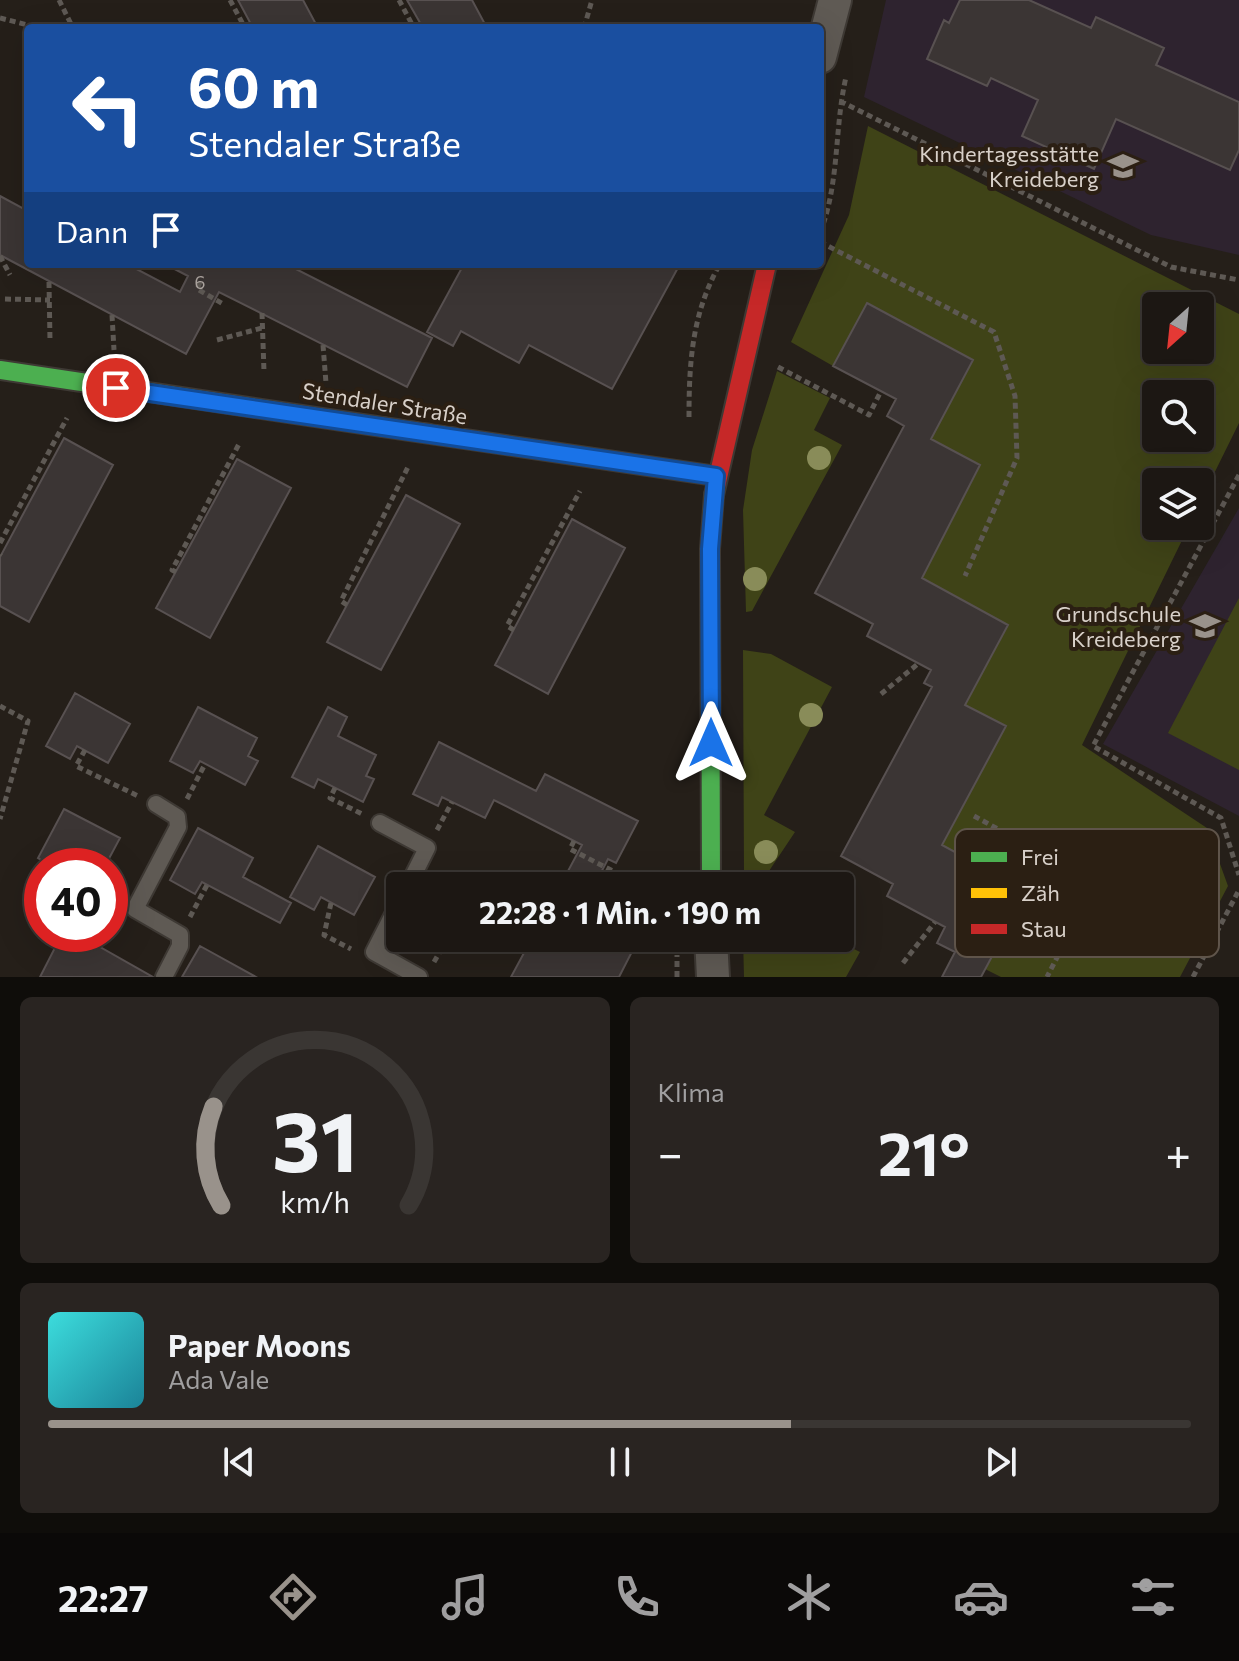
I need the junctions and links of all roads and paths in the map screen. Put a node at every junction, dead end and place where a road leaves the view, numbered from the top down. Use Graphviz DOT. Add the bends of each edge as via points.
graph roads {
  1 [pos="59,0"];
  2 [pos="230,0"];
  3 [pos="399,0"];
  4 [pos="592,0"];
  5 [pos="835,0"];
  6 [pos="413,11"];
  7 [pos="407,15"];
  8 [pos="0,18"];
  9 [pos="24,24"];
  10 [pos="71,24"];
  11 [pos="243,24"];
  12 [pos="412,24"];
  13 [pos="585,24"];
  14 [pos="834,63"];
  15 [pos="840,101"];
  16 [pos="824,217"];
  17 [pos="824,244"];
  18 [pos="0,256"];
  19 [pos="766,268"];
  20 [pos="10,275"];
  21 [pos="1239,280"];
  22 [pos="49,282"];
  23 [pos="200,282"];
  24 [pos="5,299"];
  25 [pos="50,300"];
  26 [pos="225,305"];
  27 [pos="262,313"];
  28 [pos="262,328"];
  29 [pos="217,340"];
  30 [pos="767,361"];
  31 [pos="0,370"];
  32 [pos="60,380"];
  33 [pos="881,391"];
  34 [pos="244,407"];
  35 [pos="265,409"];
  36 [pos="424,434"];
  37 [pos="598,459"];
  38 [pos="1239,475"];
  39 [pos="716,476"];
  40 [pos="379,528"];
  41 [pos="386,532"];
  42 [pos="0,543"];
  43 [pos="176,572"];
  44 [pos="965,576"];
  45 [pos="347,605"];
  46 [pos="514,630"];
  47 [pos="919,663"];
  48 [pos="881,694"];
  49 [pos="0,706"];
  50 [pos="85,750"];
  51 [pos="205,764"];
  52 [pos="335,788"];
  53 [pos="156,804"];
  54 [pos="974,816"];
  55 [pos="177,817"];
  56 [pos="0,819"];
  57 [pos="380,823"];
  58 [pos="998,829"];
  59 [pos="574,841"];
  60 [pos="415,872"];
  61 [pos="615,872"];
  62 [pos="711,872"];
  63 [pos="1239,875"];
  64 [pos="207,885"];
  65 [pos="1239,890"];
  66 [pos="331,903"];
  67 [pos="935,922"];
  68 [pos="386,928"];
  69 [pos="1219,928"];
  70 [pos="180,935"];
  71 [pos="324,935"];
  72 [pos="712,952"];
  73 [pos="1057,957"];
  74 [pos="1204,957"];
  75 [pos="903,963"];
  76 [pos="164,977"];
  77 [pos="419,977"];
  78 [pos="713,977"];
  79 [pos="1047,977"];
  80 [pos="1193,977"];
  1 -- 10 [label="path"];
  2 -- 11 [label="path"];
  3 -- 7 [label="path"];
  4 -- 13 [label="path"];
  5 -- 14 [label="street"];
  6 -- 7 [label="path"];
  7 -- 12 [label="path"];
  8 -- 9 [label="path"];
  14 -- 15 [label="path"];
  15 -- 16 [label="path" via="838,160"];
  15 -- 21 [label="path" via="1171,267"];
  17 -- 44 [label="path" via="994,332 1015,396 1017,458"];
  18 -- 20 [label="path"];
  19 -- 39 [label="street"];
  22 -- 25 [label="path"];
  23 -- 26 [label="path" via="197,289"];
  24 -- 25 [label="path"];
  25 -- 32 [label="path"];
  27 -- 28 [label="path"];
  28 -- 29 [label="path"];
  28 -- 35 [label="path"];
  30 -- 33 [label="path" via="869,415"];
  31 -- 32 [label="street, Stendaler Straße"];
  32 -- 34 [label="street, Stendaler Straße"];
  32 -- 42 [label="path" via="67,420"];
  34 -- 35 [label="street, Stendaler Straße"];
  34 -- 43 [label="path" via="240,443 172,570"];
  35 -- 36 [label="street, Stendaler Straße"];
  36 -- 37 [label="street, Stendaler Straße"];
  36 -- 40 [label="path"];
  37 -- 39 [label="street, Stendaler Straße"];
  37 -- 46 [label="path" via="507,626"];
  38 -- 63 [label="path" via="1093,746 1221,818"];
  39 -- 62 [label="street" via="710,549"];
  40 -- 41 [label="path"];
  40 -- 45 [label="path" via="341,601"];
  47 -- 48 [label="path"];
  49 -- 56 [label="path" via="28,721"];
  50 -- 53 [label="path" via="76,766"];
  51 -- 55 [label="path"];
  52 -- 57 [label="path" via="330,798"];
  53 -- 55 [label="lane"];
  54 -- 58 [label="path"];
  55 -- 70 [label="lane" via="178,827 135,909"];
  57 -- 60 [label="lane" via="427,848"];
  59 -- 61 [label="path" via="570,849"];
  64 -- 70 [label="path"];
  65 -- 69 [label="path"];
  66 -- 71 [label="path"];
  67 -- 75 [label="path"];
  68 -- 77 [label="lane" via="374,952"];
  70 -- 76 [label="lane"];
  72 -- 78 [label="street"];
  73 -- 79 [label="path"];
  74 -- 80 [label="path"];
}
